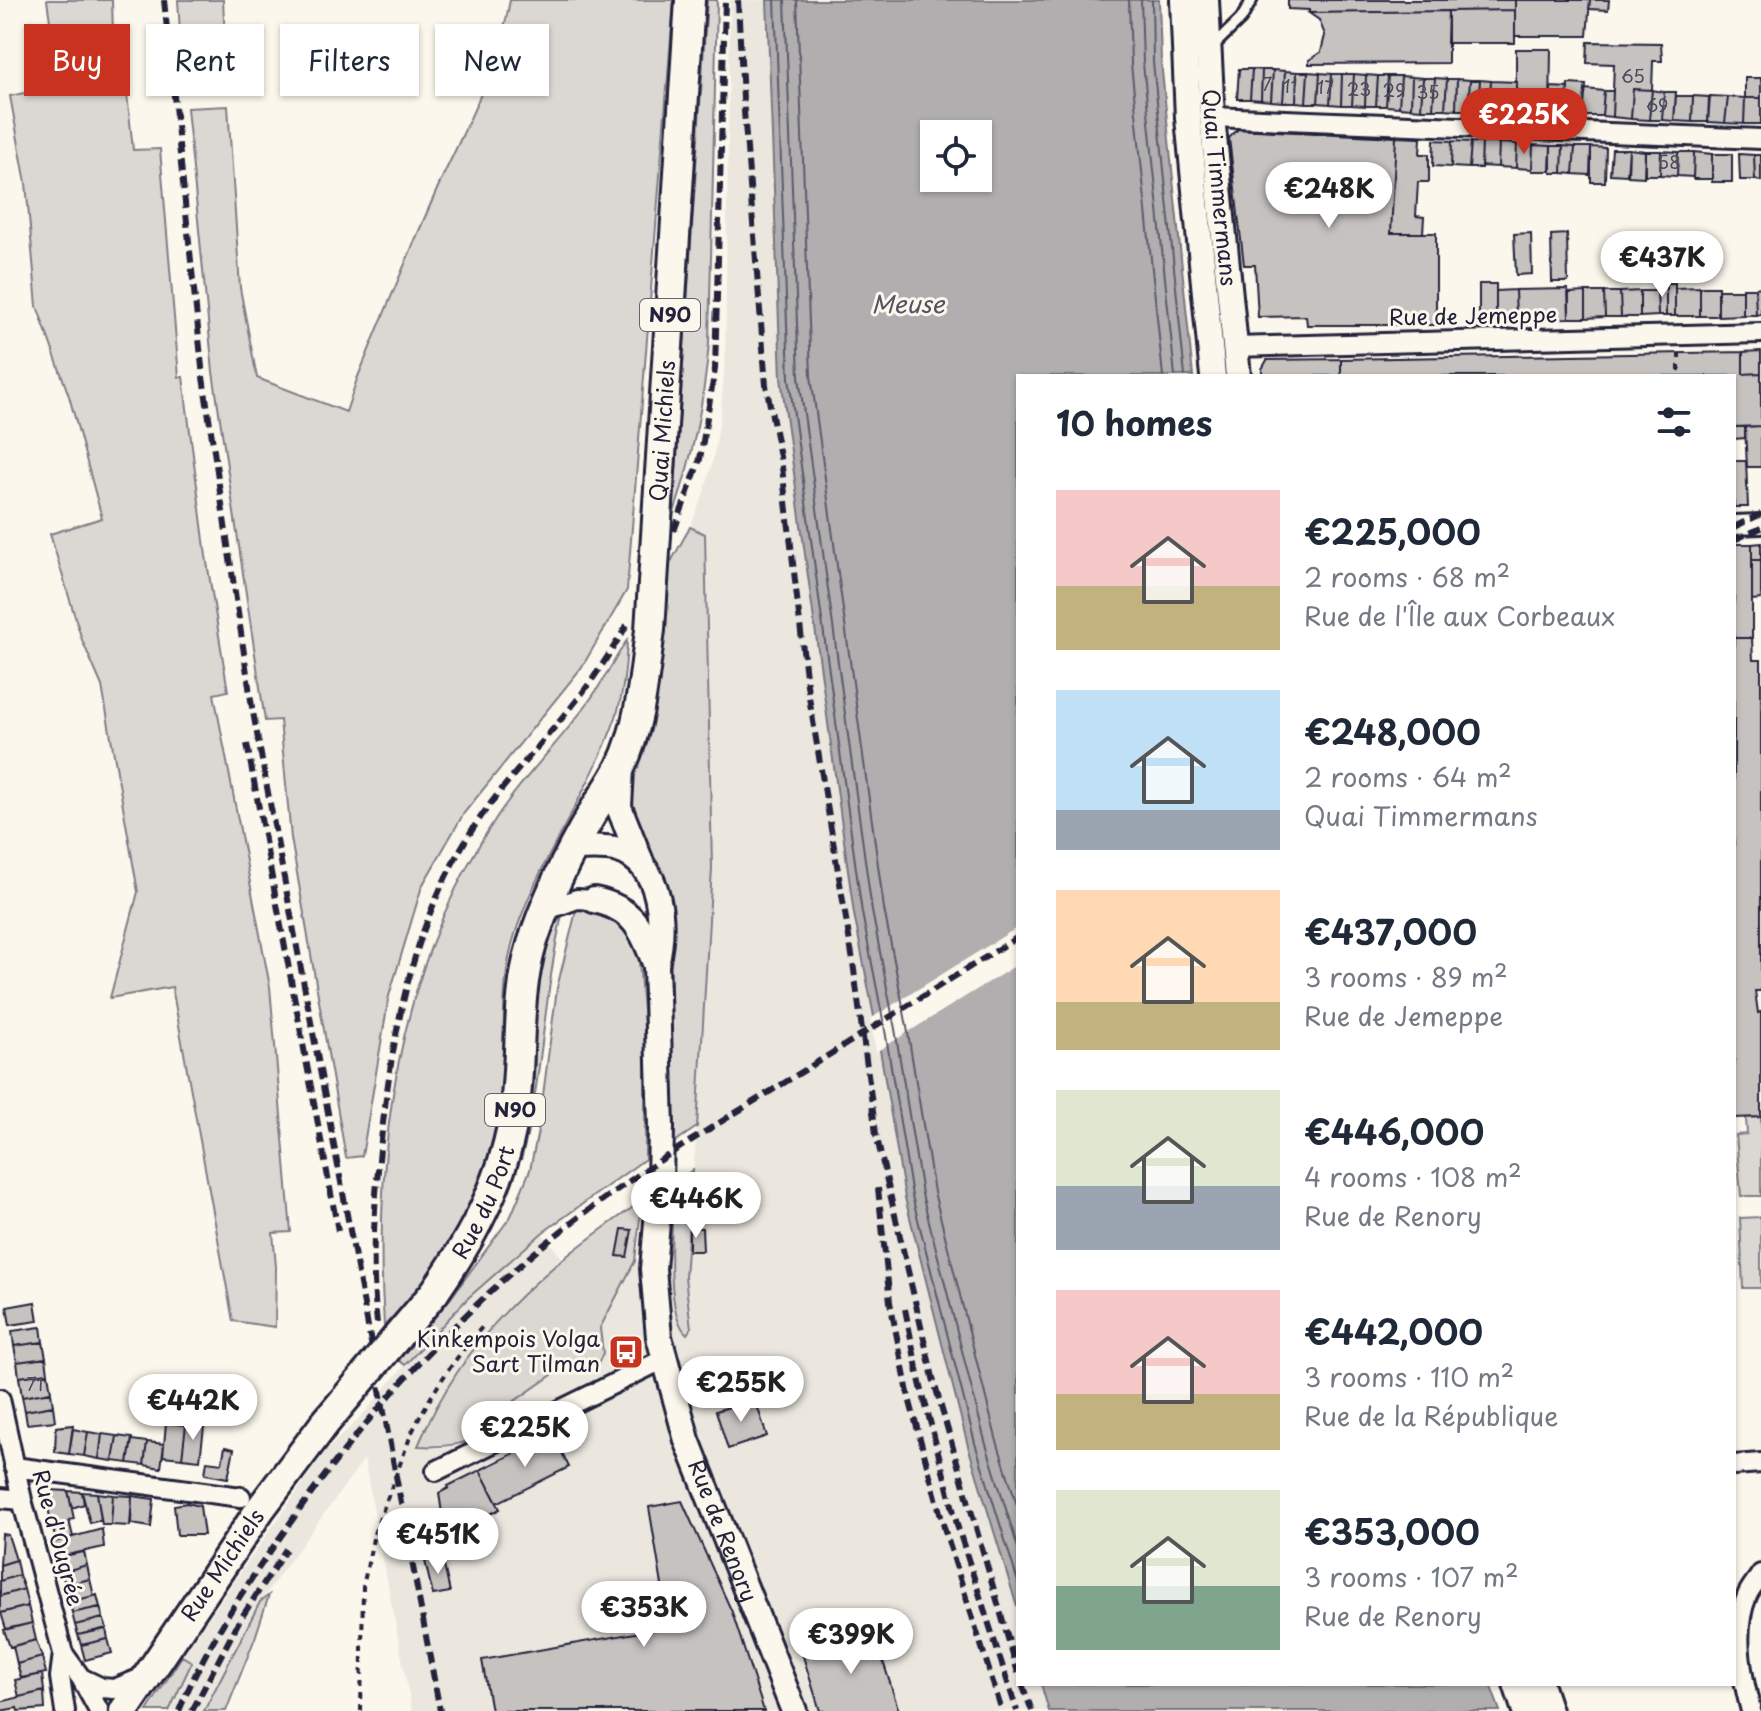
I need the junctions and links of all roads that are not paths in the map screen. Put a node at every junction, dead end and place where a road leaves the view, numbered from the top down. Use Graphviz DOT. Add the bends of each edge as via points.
graph roads {
  1 [pos="690,0"];
  2 [pos="1183,0"];
  3 [pos="1206,0"];
  4 [pos="1252,0"];
  5 [pos="1209,50"];
  6 [pos="1212,117"];
  7 [pos="1761,139"];
  8 [pos="1761,333"];
  9 [pos="1234,347"];
  10 [pos="1213,374"];
  11 [pos="1238,374"];
  12 [pos="1761,524"];
  13 [pos="1736,525"];
  14 [pos="621,766"];
  15 [pos="571,854"];
  16 [pos="641,862"];
  17 [pos="594,900"];
  18 [pos="544,911"];
  19 [pos="656,965"];
  20 [pos="664,1359"];
  21 [pos="0,1399"];
  22 [pos="325,1423"];
  23 [pos="1761,1463"];
  24 [pos="1736,1465"];
  25 [pos="14,1467"];
  26 [pos="436,1471"];
  27 [pos="241,1497"];
  28 [pos="1,1500"];
  29 [pos="22,1500"];
  30 [pos="1761,1574"];
  31 [pos="63,1653"];
  32 [pos="147,1676"];
  33 [pos="81,1678"];
  34 [pos="1517,1686"];
  35 [pos="1541,1686"];
  36 [pos="64,1708"];
  37 [pos="99,1711"];
  38 [pos="124,1711"];
  39 [pos="794,1711"];
  40 [pos="1525,1711"];
  41 [pos="1549,1711"];
  42 [pos="1751,1711"];
  1 -- 14 [label="main road, Quai Michiels / N90" via="650,630 640,697"];
  2 -- 10 [label="street, Quai Timmermans" via="1188,118"];
  3 -- 5 [label="street, Quai Timmermans"];
  4 -- 5 [label="lane" via="1241,19"];
  5 -- 6 [label="street, Quai Timmermans"];
  6 -- 7 [label="street"];
  6 -- 9 [label="street, Quai Timmermans"];
  8 -- 9 [label="street, Rue de Jemeppe"];
  9 -- 11 [label="street, Quai Timmermans"];
  12 -- 13 [label="street"];
  14 -- 15 [label="main road, Quai Michiels / N90"];
  14 -- 16 [label="street, Rue de Renory" via="619,807"];
  15 -- 16 [label="street" via="618,850"];
  15 -- 17 [label="street, Rue de Renory" via="575,885"];
  15 -- 18 [label="main road, Rue du Port / N90"];
  16 -- 19 [label="street, Rue de Renory" via="658,903 661,946"];
  17 -- 18 [label="street" via="577,899"];
  17 -- 19 [label="street, Rue de Renory" via="616,906 636,922"];
  18 -- 22 [label="main road, Rue du Port / N90, bridge" via="524,975 515,1108 481,1217 434,1293"];
  19 -- 20 [label="street, Rue de Renory" via="661,1126 653,1269"];
  20 -- 26 [label="street"];
  20 -- 39 [label="street, Rue de Renory" via="687,1440"];
  21 -- 25 [label="street, Rue d'Ougrée"];
  22 -- 32 [label="main road, Rue Michiels / N90"];
  23 -- 24 [label="street"];
  25 -- 27 [label="street"];
  25 -- 29 [label="street, Rue d'Ougrée"];
  28 -- 29 [label="street"];
  29 -- 31 [label="street, Rue d'Ougrée"];
  30 -- 42 [label="street" via="1746,1597 1740,1632"];
  31 -- 33 [label="street, Rue d'Ougrée"];
  31 -- 36 [label="street, Rue d'Ougrée"];
  32 -- 33 [label="street" via="114,1689"];
  32 -- 38 [label="main road, Rue Michiels / N90"];
  33 -- 37 [label="street, Rue d'Ougrée"];
  34 -- 40 [label="street"];
  35 -- 41 [label="street"];
}
